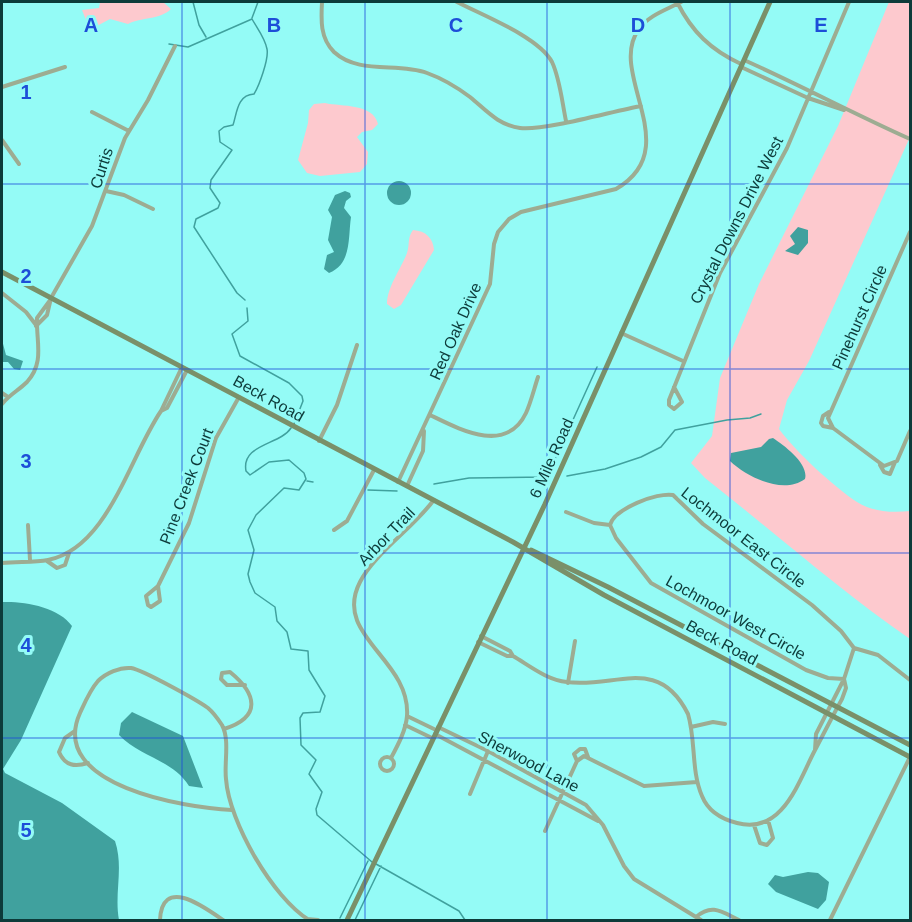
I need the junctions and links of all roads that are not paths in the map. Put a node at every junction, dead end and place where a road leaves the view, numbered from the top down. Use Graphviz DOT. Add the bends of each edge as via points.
graph roads {
  1 [pos="322,2"];
  2 [pos="458,2"];
  3 [pos="678,2"];
  4 [pos="770,2"];
  5 [pos="849,2"];
  6 [pos="175,46"];
  7 [pos="742,64"];
  8 [pos="65,67"];
  9 [pos="2,87"];
  10 [pos="812,90"];
  11 [pos="808,98"];
  12 [pos="641,106"];
  13 [pos="848,111"];
  14 [pos="92,112"];
  15 [pos="566,121"];
  16 [pos="129,130"];
  17 [pos="910,139"];
  18 [pos="2,140"];
  19 [pos="19,164"];
  20 [pos="106,190"];
  21 [pos="153,209"];
  22 [pos="910,232"];
  23 [pos="2,272"];
  24 [pos="2,293"];
  25 [pos="51,298"];
  26 [pos="36,326"];
  27 [pos="621,333"];
  28 [pos="357,345"];
  29 [pos="683,362"];
  30 [pos="185,369"];
  31 [pos="538,377"];
  32 [pos="675,387"];
  33 [pos="2,393"];
  34 [pos="8,397"];
  35 [pos="238,397"];
  36 [pos="2,404"];
  37 [pos="830,411"];
  38 [pos="430,415"];
  39 [pos="833,428"];
  40 [pos="424,429"];
  41 [pos="910,431"];
  42 [pos="319,441"];
  43 [pos="895,462"];
  44 [pos="879,464"];
  45 [pos="374,471"];
  46 [pos="398,483"];
  47 [pos="407,487"];
  48 [pos="434,501"];
  49 [pos="567,512"];
  50 [pos="28,525"];
  51 [pos="610,525"];
  52 [pos="333,530"];
  53 [pos="523,548"];
  54 [pos="69,552"];
  55 [pos="30,560"];
  56 [pos="46,561"];
  57 [pos="2,563"];
  58 [pos="158,586"];
  59 [pos="480,639"];
  60 [pos="575,641"];
  61 [pos="854,648"];
  62 [pos="844,679"];
  63 [pos="910,680"];
  64 [pos="568,682"];
  65 [pos="245,685"];
  66 [pos="830,703"];
  67 [pos="838,707"];
  68 [pos="826,712"];
  69 [pos="408,716"];
  70 [pos="833,716"];
  71 [pos="725,724"];
  72 [pos="405,725"];
  73 [pos="692,727"];
  74 [pos="224,729"];
  75 [pos="75,731"];
  76 [pos="434,732"];
  77 [pos="910,746"];
  78 [pos="815,750"];
  79 [pos="488,751"];
  80 [pos="588,757"];
  81 [pos="910,757"];
  82 [pos="391,758"];
  83 [pos="484,759"];
  84 [pos="577,761"];
  85 [pos="88,763"];
  86 [pos="697,782"];
  87 [pos="562,791"];
  88 [pos="470,794"];
  89 [pos="558,799"];
  90 [pos="232,810"];
  91 [pos="768,820"];
  92 [pos="603,825"];
  93 [pos="754,825"];
  94 [pos="545,831"];
  95 [pos="696,917"];
  96 [pos="308,920"];
  97 [pos="160,921"];
  98 [pos="223,921"];
  99 [pos="318,921"];
  100 [pos="347,921"];
  101 [pos="701,921"];
  102 [pos="739,921"];
  103 [pos="830,921"];
  1 -- 15 [label="street" via="324,37 344,59 428,73 464,92 493,117 512,126 531,128"];
  2 -- 15 [label="street" via="546,53 555,71"];
  3 -- 7 [label="street" via="688,24 704,42"];
  3 -- 12 [label="street, Red Oak Drive" via="648,19 634,38 631,58"];
  4 -- 7 [label="main road, 6 Mile Road"];
  5 -- 10 [label="street, Crystal Downs Drive West"];
  6 -- 16 [label="street, Curtis"];
  7 -- 10 [label="street"];
  7 -- 11 [label="street"];
  7 -- 27 [label="main road, 6 Mile Road"];
  8 -- 9 [label="street"];
  10 -- 11 [label="street, Crystal Downs Drive West"];
  10 -- 13 [label="street"];
  11 -- 13 [label="street"];
  11 -- 29 [label="street, Crystal Downs Drive West" via="787,148 724,263"];
  12 -- 15 [label="street"];
  12 -- 38 [label="street, Red Oak Drive" via="646,148 639,167 626,182 604,194 521,212 500,228 494,244 490,284"];
  13 -- 17 [label="street"];
  14 -- 16 [label="street"];
  16 -- 20 [label="street, Curtis"];
  18 -- 19 [label="street"];
  20 -- 21 [label="street"];
  20 -- 25 [label="street, Curtis" via="92,226"];
  22 -- 37 [label="street, Pinehurst Circle"];
  23 -- 25 [label="main road, Beck Road"];
  24 -- 26 [label="street" via="26,312"];
  25 -- 26 [label="street, Curtis" via="47,315"];
  25 -- 30 [label="main road, Beck Road"];
  26 -- 34 [label="street" via="38,363 28,381"];
  27 -- 29 [label="street"];
  27 -- 53 [label="main road, 6 Mile Road"];
  28 -- 42 [label="street" via="337,405"];
  29 -- 32 [label="street, Crystal Downs Drive West"];
  30 -- 35 [label="main road, Beck Road"];
  30 -- 54 [label="street" via="167,408 145,435 98,529"];
  31 -- 38 [label="street" via="525,413 516,426 504,433 474,435"];
  32 -- 32 [label="street, Crystal Downs Drive West" via="669,402 674,409 682,402"];
  33 -- 34 [label="street"];
  34 -- 36 [label="street"];
  35 -- 42 [label="main road, Beck Road"];
  35 -- 58 [label="street, Pine Creek Court" via="216,438 189,523"];
  37 -- 39 [label="street" via="828,420"];
  37 -- 39 [label="street" via="821,423"];
  38 -- 40 [label="street, Red Oak Drive"];
  39 -- 44 [label="street"];
  40 -- 46 [label="street, Red Oak Drive"];
  40 -- 47 [label="street, Red Oak Drive" via="423,451"];
  41 -- 43 [label="street"];
  42 -- 45 [label="main road, Beck Road"];
  43 -- 44 [label="street" via="888,466"];
  43 -- 44 [label="street" via="890,474"];
  45 -- 46 [label="main road, Beck Road"];
  45 -- 52 [label="street" via="347,521"];
  46 -- 47 [label="main road, Beck Road"];
  47 -- 48 [label="main road, Beck Road"];
  48 -- 53 [label="main road, Beck Road"];
  48 -- 69 [label="street, Arbor Trail" via="368,570 357,588 354,603 361,631 398,676"];
  49 -- 51 [label="street"];
  50 -- 55 [label="street"];
  51 -- 61 [label="street, Lochmoor East Circle" via="614,517 630,507 657,495 673,495 703,524 812,605"];
  51 -- 62 [label="street, Lochmoor West Circle" via="651,583 813,673"];
  53 -- 59 [label="main road, 6 Mile Road"];
  53 -- 66 [label="main road, Beck Road" via="608,587"];
  53 -- 68 [label="main road, Beck Road"];
  54 -- 56 [label="street"];
  54 -- 56 [label="street" via="65,565 57,568"];
  55 -- 56 [label="street"];
  55 -- 57 [label="street"];
  58 -- 58 [label="street, Pine Creek Court" via="160,601 151,607 146,596"];
  59 -- 64 [label="street" via="510,651 549,677"];
  59 -- 76 [label="main road, 6 Mile Road"];
  60 -- 64 [label="street"];
  61 -- 62 [label="street"];
  61 -- 63 [label="street" via="878,655"];
  62 -- 66 [label="street"];
  62 -- 67 [label="street" via="846,688"];
  64 -- 73 [label="street" via="627,677 657,683 683,706"];
  65 -- 65 [label="street" via="230,672 222,673 221,679 227,685"];
  65 -- 74 [label="street" via="251,694 249,713 239,724"];
  66 -- 67 [label="main road, Beck Road"];
  66 -- 68 [label="street"];
  67 -- 70 [label="street"];
  67 -- 77 [label="main road, Beck Road"];
  68 -- 70 [label="main road, Beck Road"];
  68 -- 78 [label="street" via="816,734"];
  69 -- 72 [label="street, Arbor Trail"];
  69 -- 76 [label="street"];
  70 -- 78 [label="street"];
  70 -- 81 [label="main road, Beck Road"];
  71 -- 73 [label="street" via="713,722"];
  72 -- 76 [label="street"];
  72 -- 82 [label="street, Arbor Trail"];
  73 -- 86 [label="street"];
  74 -- 75 [label="street" via="214,713 198,702 131,668 111,672 96,683"];
  74 -- 90 [label="street"];
  75 -- 85 [label="street" via="78,748"];
  75 -- 85 [label="street" via="65,738 59,752 68,764"];
  76 -- 79 [label="street, Sherwood Lane"];
  76 -- 83 [label="street, Sherwood Lane"];
  76 -- 100 [label="main road, 6 Mile Road"];
  78 -- 91 [label="street" via="786,806"];
  79 -- 83 [label="street"];
  79 -- 87 [label="street, Sherwood Lane"];
  80 -- 84 [label="street"];
  80 -- 84 [label="street" via="585,749 580,748 574,754"];
  80 -- 86 [label="street" via="644,786"];
  81 -- 103 [label="street"];
  82 -- 82 [label="street, Arbor Trail" via="382,759 380,766 387,772 393,769"];
  83 -- 88 [label="street"];
  83 -- 89 [label="street, Sherwood Lane"];
  84 -- 87 [label="street"];
  85 -- 90 [label="street" via="118,783 158,800"];
  86 -- 93 [label="street" via="710,810 726,820"];
  87 -- 89 [label="street"];
  87 -- 92 [label="street, Sherwood Lane" via="586,805"];
  89 -- 92 [label="street, Sherwood Lane"];
  89 -- 94 [label="street"];
  90 -- 96 [label="street" via="246,844 296,911"];
  91 -- 93 [label="street"];
  91 -- 93 [label="street" via="773,838 767,845 760,843"];
  92 -- 95 [label="street, Sherwood Lane" via="634,879"];
  95 -- 101 [label="street, Sherwood Lane"];
  95 -- 102 [label="street" via="709,908"];
  96 -- 99 [label="street"];
  97 -- 98 [label="street" via="163,904 173,897 197,904"];
}
